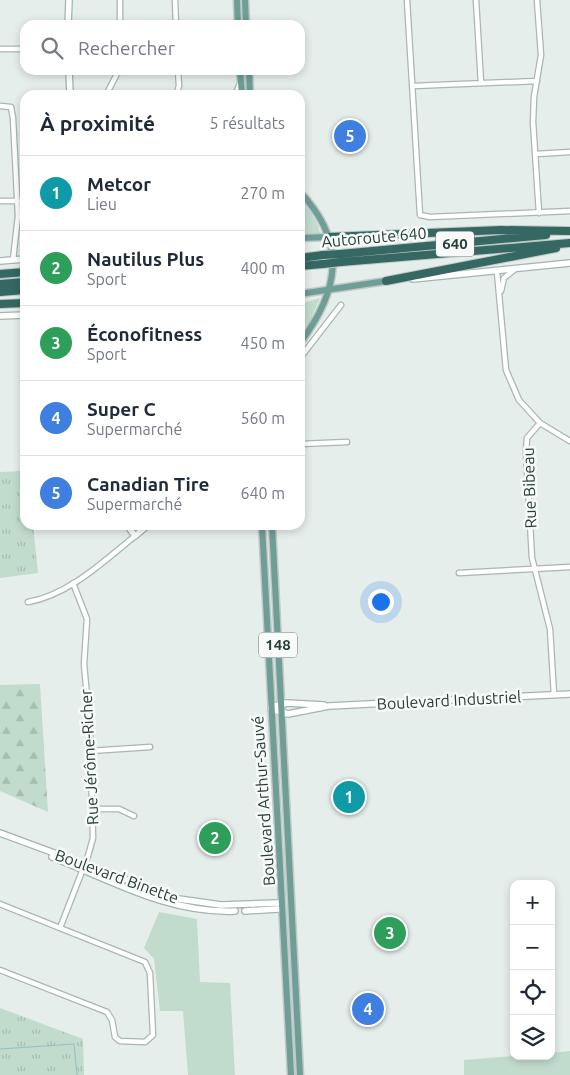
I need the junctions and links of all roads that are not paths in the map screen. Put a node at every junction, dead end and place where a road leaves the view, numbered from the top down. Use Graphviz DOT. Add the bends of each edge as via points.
graph roads {
  1 [pos="69,0"];
  2 [pos="120,0"];
  3 [pos="175,0"];
  4 [pos="237,0"];
  5 [pos="246,0"];
  6 [pos="408,0"];
  7 [pos="476,0"];
  8 [pos="537,0"];
  9 [pos="68,20"];
  10 [pos="120,20"];
  11 [pos="176,20"];
  12 [pos="238,20"];
  13 [pos="246,20"];
  14 [pos="0,49"];
  15 [pos="20,49"];
  16 [pos="69,75"];
  17 [pos="116,75"];
  18 [pos="178,75"];
  19 [pos="240,75"];
  20 [pos="249,75"];
  21 [pos="537,81"];
  22 [pos="241,82"];
  23 [pos="482,83"];
  24 [pos="413,86"];
  25 [pos="70,90"];
  26 [pos="109,90"];
  27 [pos="178,90"];
  28 [pos="238,90"];
  29 [pos="242,90"];
  30 [pos="250,90"];
  31 [pos="0,106"];
  32 [pos="570,152"];
  33 [pos="536,154"];
  34 [pos="305,198"];
  35 [pos="18,200"];
  36 [pos="0,201"];
  37 [pos="570,210"];
  38 [pos="538,213"];
  39 [pos="570,232"];
  40 [pos="328,237"];
  41 [pos="305,238"];
  42 [pos="570,244"];
  43 [pos="305,258"];
  44 [pos="340,258"];
  45 [pos="20,259"];
  46 [pos="13,260"];
  47 [pos="323,260"];
  48 [pos="0,261"];
  49 [pos="570,263"];
  50 [pos="305,265"];
  51 [pos="518,268"];
  52 [pos="20,272"];
  53 [pos="497,272"];
  54 [pos="0,274"];
  55 [pos="386,281"];
  56 [pos="20,282"];
  57 [pos="0,284"];
  58 [pos="20,290"];
  59 [pos="330,291"];
  60 [pos="0,292"];
  61 [pos="305,294"];
  62 [pos="500,295"];
  63 [pos="20,303"];
  64 [pos="0,304"];
  65 [pos="341,305"];
  66 [pos="20,315"];
  67 [pos="0,316"];
  68 [pos="305,336"];
  69 [pos="305,352"];
  70 [pos="540,423"];
  71 [pos="570,440"];
  72 [pos="348,442"];
  73 [pos="305,444"];
  74 [pos="131,530"];
  75 [pos="142,530"];
  76 [pos="262,530"];
  77 [pos="272,530"];
  78 [pos="135,536"];
  79 [pos="570,567"];
  80 [pos="535,569"];
  81 [pos="458,573"];
  82 [pos="73,583"];
  83 [pos="28,602"];
  84 [pos="570,694"];
  85 [pos="554,695"];
  86 [pos="281,704"];
  87 [pos="329,706"];
  88 [pos="271,708"];
  89 [pos="282,713"];
  90 [pos="150,747"];
  91 [pos="90,751"];
  92 [pos="92,809"];
  93 [pos="134,816"];
  94 [pos="0,834"];
  95 [pos="86,864"];
  96 [pos="83,871"];
  97 [pos="0,904"];
  98 [pos="291,905"];
  99 [pos="280,906"];
  100 [pos="235,911"];
  101 [pos="245,911"];
  102 [pos="60,928"];
  103 [pos="0,970"];
  104 [pos="291,1075"];
  105 [pos="300,1075"];
  1 -- 9 [label="street"];
  2 -- 10 [label="street"];
  3 -- 11 [label="street"];
  4 -- 12 [label="main road"];
  5 -- 13 [label="main road"];
  6 -- 24 [label="street"];
  7 -- 23 [label="street"];
  8 -- 21 [label="street" via="540,55"];
  14 -- 15 [label="street"];
  16 -- 25 [label="street"];
  17 -- 26 [label="street"];
  18 -- 27 [label="street"];
  19 -- 22 [label="main road"];
  20 -- 30 [label="main road"];
  21 -- 23 [label="street"];
  21 -- 33 [label="street" via="534,115"];
  22 -- 28 [label="street"];
  22 -- 29 [label="main road"];
  23 -- 24 [label="street"];
  24 -- 38 [label="street" via="419,211 422,216"];
  31 -- 35 [label="street" via="11,107 14,118"];
  32 -- 33 [label="street"];
  33 -- 38 [label="street"];
  34 -- 40 [label="main road" via="315,210"];
  35 -- 36 [label="street"];
  35 -- 46 [label="street"];
  37 -- 38 [label="street"];
  39 -- 40 [label="highway" via="501,230"];
  39 -- 44 [label="highway, Autoroute 640 / 640"];
  40 -- 41 [label="main road"];
  40 -- 59 [label="main road" via="333,268"];
  42 -- 44 [label="highway, Autoroute 640 / 640"];
  42 -- 55 [label="highway"];
  43 -- 47 [label="highway, Autoroute 640 / 640"];
  44 -- 47 [label="highway, Autoroute 640 / 640, bridge"];
  45 -- 46 [label="street"];
  46 -- 48 [label="street"];
  47 -- 50 [label="highway, Autoroute 640 / 640"];
  49 -- 51 [label="street"];
  51 -- 53 [label="street"];
  51 -- 62 [label="street, Rue Bibeau" via="504,278"];
  52 -- 54 [label="highway"];
  53 -- 55 [label="street"];
  53 -- 62 [label="street, Rue Bibeau"];
  55 -- 59 [label="main road"];
  56 -- 57 [label="highway"];
  58 -- 60 [label="highway"];
  59 -- 61 [label="main road"];
  59 -- 68 [label="main road" via="318,318"];
  62 -- 70 [label="street, Rue Bibeau" via="506,370 519,400"];
  63 -- 64 [label="highway"];
  65 -- 69 [label="street"];
  66 -- 67 [label="street"];
  70 -- 71 [label="street"];
  70 -- 80 [label="street, Rue Bibeau" via="528,437 526,447"];
  72 -- 73 [label="street"];
  74 -- 78 [label="street"];
  75 -- 78 [label="street"];
  76 -- 88 [label="main road, Boulevard Arthur-Sauvé / 148"];
  77 -- 86 [label="main road, Boulevard Arthur-Sauvé / 148"];
  78 -- 82 [label="street"];
  79 -- 80 [label="street"];
  80 -- 81 [label="street"];
  80 -- 85 [label="street, Rue Bibeau" via="550,629"];
  82 -- 83 [label="street"];
  82 -- 91 [label="street, Rue Jérôme-Richer" via="87,619 84,664"];
  84 -- 85 [label="street, Boulevard Industriel"];
  85 -- 87 [label="street, Boulevard Industriel"];
  86 -- 87 [label="street, Boulevard Industriel"];
  86 -- 88 [label="street, Boulevard Industriel"];
  86 -- 89 [label="main road, Boulevard Arthur-Sauvé / 148"];
  87 -- 89 [label="street, Boulevard Industriel"];
  88 -- 89 [label="street, Boulevard Industriel"];
  88 -- 99 [label="main road, Boulevard Arthur-Sauvé / 148"];
  89 -- 98 [label="main road, Boulevard Arthur-Sauvé / 148"];
  90 -- 91 [label="street"];
  91 -- 92 [label="street, Rue Jérôme-Richer"];
  92 -- 93 [label="street" via="119,810"];
  92 -- 95 [label="street, Rue Jérôme-Richer" via="93,842"];
  94 -- 95 [label="street, Boulevard Binette"];
  94 -- 96 [label="street, Boulevard Binette"];
  95 -- 96 [label="street, Rue Jérôme-Richer"];
  95 -- 99 [label="street, Boulevard Binette" via="179,899 221,905"];
  96 -- 100 [label="street, Boulevard Binette" via="170,904 204,911"];
  96 -- 102 [label="street, Rue Jérôme-Richer"];
  97 -- 102 [label="street"];
  98 -- 99 [label="street, Boulevard Binette"];
  98 -- 105 [label="main road, Boulevard Arthur-Sauvé / 148"];
  99 -- 101 [label="street, Boulevard Binette"];
  99 -- 104 [label="main road, Boulevard Arthur-Sauvé / 148"];
  100 -- 101 [label="street, Boulevard Binette"];
  102 -- 103 [label="street" via="146,963 155,1028 151,1038 143,1042 120,1041 114,1036 112,1020 107,1012"];
}
